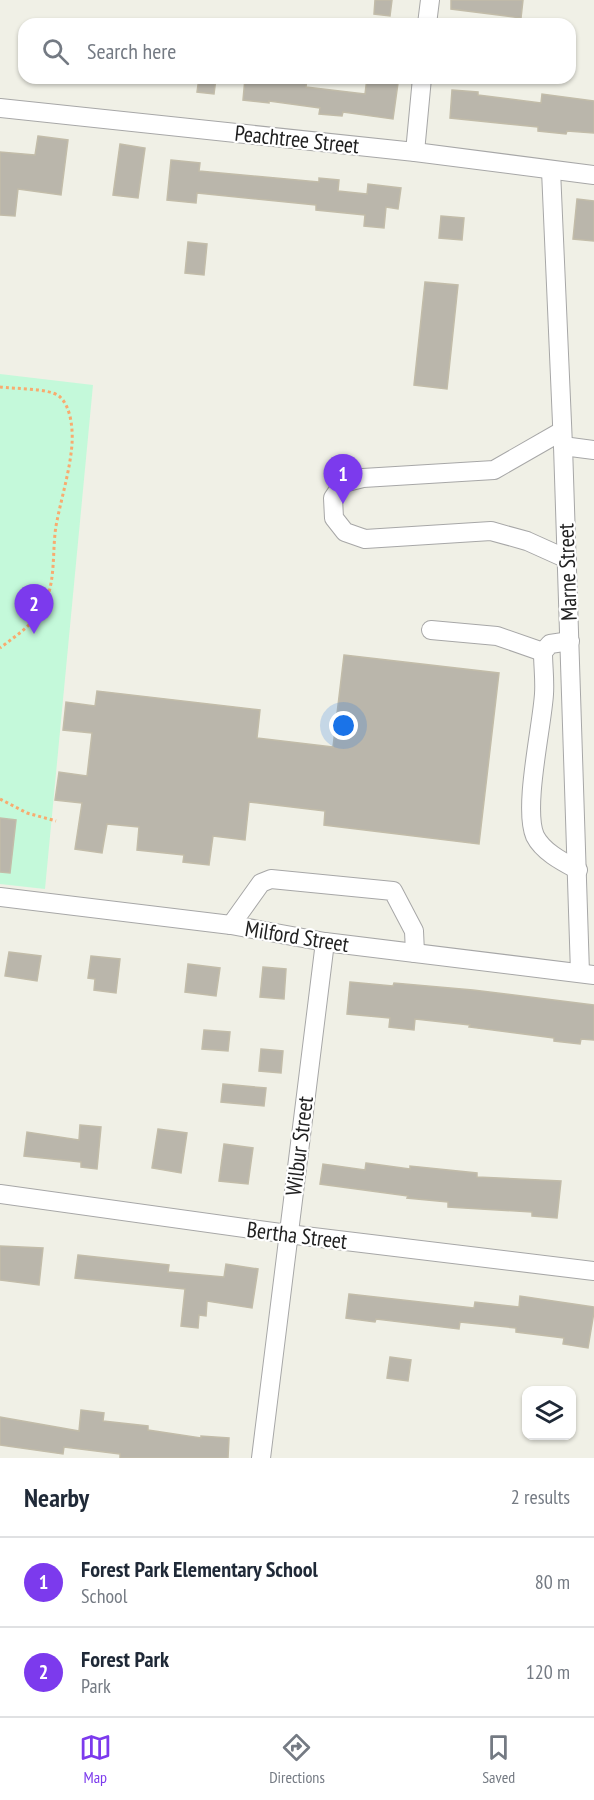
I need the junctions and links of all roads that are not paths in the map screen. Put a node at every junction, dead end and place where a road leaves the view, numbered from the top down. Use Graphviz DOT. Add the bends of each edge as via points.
graph roads {
  1 [pos="430,0"];
  2 [pos="428,18"];
  3 [pos="421,84"];
  4 [pos="0,108"];
  5 [pos="415,152"];
  6 [pos="551,170"];
  7 [pos="594,175"];
  8 [pos="562,438"];
  9 [pos="594,450"];
  10 [pos="567,559"];
  11 [pos="431,630"];
  12 [pos="570,641"];
  13 [pos="543,652"];
  14 [pos="578,870"];
  15 [pos="0,897"];
  16 [pos="231,925"];
  17 [pos="325,942"];
  18 [pos="415,953"];
  19 [pos="587,974"];
  20 [pos="0,1194"];
  21 [pos="288,1234"];
  22 [pos="594,1271"];
  23 [pos="261,1458"];
  1 -- 2 [label="street"];
  3 -- 5 [label="street"];
  4 -- 5 [label="street, Peachtree Street"];
  5 -- 6 [label="street, Peachtree Street"];
  6 -- 7 [label="street, Peachtree Street"];
  6 -- 8 [label="street, Marne Street"];
  8 -- 9 [label="street"];
  8 -- 10 [label="street, Marne Street"];
  8 -- 10 [label="street" via="494,470 363,478 343,483 333,498 334,518 339,525 345,532 365,539 491,531 527,541"];
  10 -- 12 [label="street, Marne Street"];
  11 -- 13 [label="street" via="497,636"];
  12 -- 13 [label="street" via="550,644"];
  12 -- 14 [label="street, Marne Street"];
  13 -- 14 [label="street" via="544,693 532,824 536,838 555,858"];
  14 -- 19 [label="street, Marne Street"];
  15 -- 16 [label="street, Milford Street"];
  16 -- 17 [label="street, Milford Street"];
  16 -- 18 [label="street" via="261,884 271,879 393,891 414,931"];
  17 -- 18 [label="street, Milford Street"];
  17 -- 21 [label="street, Wilbur Street"];
  18 -- 19 [label="street, Milford Street"];
  20 -- 21 [label="street, Bertha Street"];
  21 -- 22 [label="street, Bertha Street"];
  21 -- 23 [label="street, Wilbur Street"];
}
